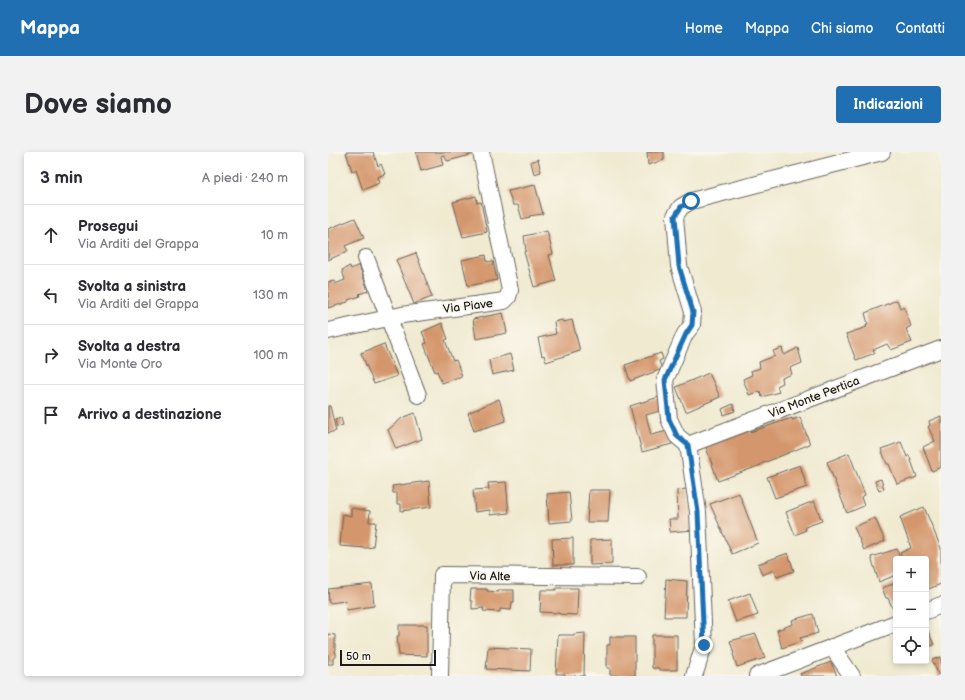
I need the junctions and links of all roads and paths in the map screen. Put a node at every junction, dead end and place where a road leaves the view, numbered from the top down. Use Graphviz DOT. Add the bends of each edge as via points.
graph roads {
  1 [pos="481,152"];
  2 [pos="882,152"];
  3 [pos="366,258"];
  4 [pos="388,318"];
  5 [pos="328,331"];
  6 [pos="941,349"];
  7 [pos="418,395"];
  8 [pos="688,445"];
  9 [pos="638,577"];
  10 [pos="941,605"];
  11 [pos="929,610"];
  12 [pos="893,623"];
  13 [pos="832,647"];
  14 [pos="440,676"];
  15 [pos="694,676"];
  16 [pos="757,676"];
  17 [pos="852,676"];
  1 -- 4 [label="street, Via Piave" via="510,290 508,297 504,301"];
  2 -- 8 [label="street" via="691,201 681,207 675,216 679,266 693,312 692,325 665,380 669,419 677,436"];
  3 -- 4 [label="street"];
  4 -- 5 [label="street, Via Piave"];
  4 -- 7 [label="street"];
  6 -- 8 [label="street, Via Monte Pertica"];
  8 -- 15 [label="street" via="698,512 704,645"];
  9 -- 14 [label="street, Via Alte" via="442,575"];
  10 -- 11 [label="street"];
  12 -- 13 [label="street"];
  13 -- 16 [label="street"];
  13 -- 17 [label="street"];
}
